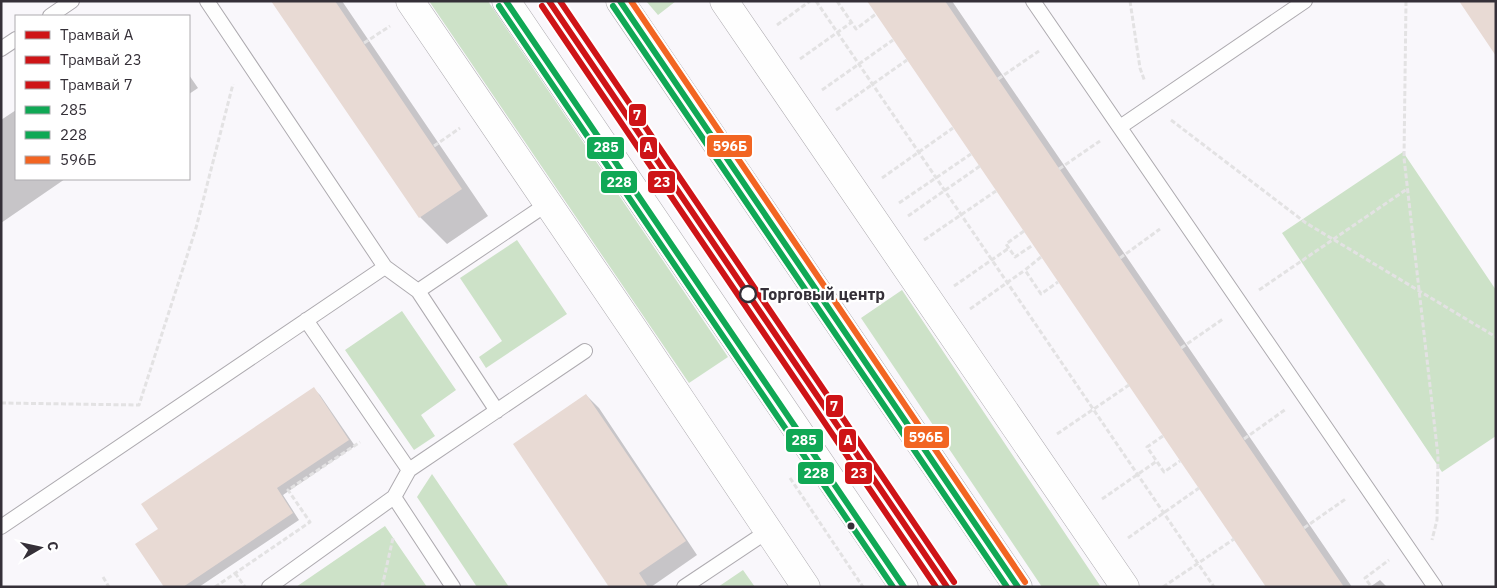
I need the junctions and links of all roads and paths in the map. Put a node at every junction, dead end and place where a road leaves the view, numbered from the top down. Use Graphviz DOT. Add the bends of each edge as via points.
graph roads {
  1 [pos="72,1"];
  2 [pos="206,1"];
  3 [pos="506,1"];
  4 [pos="620,1"];
  5 [pos="724,1"];
  6 [pos="810,1"];
  7 [pos="816,1"];
  8 [pos="837,1"];
  9 [pos="1033,1"];
  10 [pos="1130,1"];
  11 [pos="1305,1"];
  12 [pos="1406,1"];
  13 [pos="402,12"];
  14 [pos="876,14"];
  15 [pos="51,15"];
  16 [pos="852,22"];
  17 [pos="771,30"];
  18 [pos="837,33"];
  19 [pos="1058,37"];
  20 [pos="15,40"];
  21 [pos="893,40"];
  22 [pos="364,43"];
  23 [pos="1,49"];
  24 [pos="241,53"];
  25 [pos="907,60"];
  26 [pos="794,64"];
  27 [pos="858,64"];
  28 [pos="998,79"];
  29 [pos="872,85"];
  30 [pos="815,95"];
  31 [pos="1152,105"];
  32 [pos="829,115"];
  33 [pos="465,125"];
  34 [pos="1120,127"];
  35 [pos="953,128"];
  36 [pos="434,146"];
  37 [pos="918,153"];
  38 [pos="971,154"];
  39 [pos="980,166"];
  40 [pos="1060,169"];
  41 [pos="936,178"];
  42 [pos="874,183"];
  43 [pos="1407,189"];
  44 [pos="944,191"];
  45 [pos="996,191"];
  46 [pos="547,204"];
  47 [pos="892,208"];
  48 [pos="961,215"];
  49 [pos="908,216"];
  50 [pos="1180,216"];
  51 [pos="1024,231"];
  52 [pos="1332,239"];
  53 [pos="1033,244"];
  54 [pos="916,245"];
  55 [pos="1009,248"];
  56 [pos="1041,257"];
  57 [pos="1120,258"];
  58 [pos="991,260"];
  59 [pos="385,266"];
  60 [pos="1025,270"];
  61 [pos="1058,282"];
  62 [pos="1007,283"];
  63 [pos="947,290"];
  64 [pos="418,291"];
  65 [pos="1419,292"];
  66 [pos="1240,303"];
  67 [pos="963,313"];
  68 [pos="306,320"];
  69 [pos="1496,337"];
  70 [pos="1182,348"];
  71 [pos="585,351"];
  72 [pos="1129,385"];
  73 [pos="1305,396"];
  74 [pos="1,403"];
  75 [pos="1093,409"];
  76 [pos="497,411"];
  77 [pos="1056,434"];
  78 [pos="356,435"];
  79 [pos="1163,436"];
  80 [pos="1244,439"];
  81 [pos="1157,461"];
  82 [pos="1180,461"];
  83 [pos="409,470"];
  84 [pos="1138,474"];
  85 [pos="788,475"];
  86 [pos="1365,485"];
  87 [pos="1199,488"];
  88 [pos="1100,500"];
  89 [pos="397,501"];
  90 [pos="1163,513"];
  91 [pos="1,527"];
  92 [pos="1304,528"];
  93 [pos="768,531"];
  94 [pos="1127,538"];
  95 [pos="1234,539"];
  96 [pos="1408,547"];
  97 [pos="1198,563"];
  98 [pos="1425,572"];
  99 [pos="235,573"];
  100 [pos="103,577"];
  101 [pos="1370,585"];
  102 [pos="245,586"];
  103 [pos="109,587"];
  104 [pos="215,587"];
  105 [pos="269,587"];
  106 [pos="382,587"];
  107 [pos="453,587"];
  108 [pos="684,587"];
  109 [pos="806,587"];
  110 [pos="863,587"];
  111 [pos="904,587"];
  112 [pos="1018,587"];
  113 [pos="1125,587"];
  114 [pos="1163,587"];
  115 [pos="1214,587"];
  116 [pos="1435,587"];
  1 -- 15 [label="lane"];
  2 -- 24 [label="lane"];
  3 -- 111 [label="street"];
  4 -- 112 [label="street"];
  5 -- 113 [label="street"];
  6 -- 17 [label="path"];
  7 -- 18 [label="path"];
  8 -- 16 [label="path"];
  9 -- 19 [label="lane"];
  10 -- 31 [label="path" via="1140,68"];
  11 -- 31 [label="lane"];
  12 -- 43 [label="path" via="1404,158"];
  13 -- 22 [label="path"];
  13 -- 46 [label="street"];
  14 -- 16 [label="path" via="856,29"];
  16 -- 18 [label="path"];
  18 -- 26 [label="path"];
  18 -- 27 [label="path"];
  19 -- 28 [label="path"];
  19 -- 34 [label="lane"];
  20 -- 23 [label="lane"];
  21 -- 27 [label="path"];
  24 -- 59 [label="lane"];
  24 -- 74 [label="path" via="196,228 139,405"];
  25 -- 29 [label="path"];
  27 -- 29 [label="path"];
  27 -- 30 [label="path"];
  29 -- 32 [label="path"];
  29 -- 37 [label="path"];
  31 -- 34 [label="lane"];
  31 -- 52 [label="path" via="1306,223"];
  33 -- 36 [label="path"];
  34 -- 40 [label="path"];
  34 -- 50 [label="lane"];
  35 -- 37 [label="path"];
  37 -- 41 [label="path"];
  37 -- 42 [label="path"];
  38 -- 41 [label="path"];
  39 -- 44 [label="path"];
  41 -- 44 [label="path"];
  41 -- 47 [label="path"];
  43 -- 52 [label="path"];
  43 -- 65 [label="path"];
  44 -- 48 [label="path"];
  44 -- 49 [label="path"];
  45 -- 48 [label="path"];
  46 -- 64 [label="lane"];
  46 -- 93 [label="street"];
  48 -- 54 [label="path"];
  48 -- 58 [label="path"];
  50 -- 57 [label="path"];
  50 -- 66 [label="lane"];
  51 -- 55 [label="path" via="1006,244"];
  52 -- 65 [label="path"];
  52 -- 66 [label="path"];
  53 -- 55 [label="path" via="1015,257"];
  55 -- 58 [label="path"];
  56 -- 60 [label="path"];
  58 -- 62 [label="path"];
  58 -- 63 [label="path"];
  59 -- 64 [label="lane"];
  59 -- 68 [label="lane"];
  60 -- 61 [label="path" via="1042,294"];
  60 -- 62 [label="path"];
  62 -- 67 [label="path"];
  62 -- 75 [label="path"];
  64 -- 76 [label="lane"];
  65 -- 69 [label="path"];
  65 -- 98 [label="path" via="1438,456 1437,520"];
  66 -- 70 [label="path"];
  66 -- 73 [label="lane"];
  68 -- 83 [label="lane"];
  68 -- 91 [label="lane"];
  71 -- 76 [label="lane"];
  72 -- 75 [label="path"];
  73 -- 80 [label="path"];
  73 -- 86 [label="lane"];
  75 -- 77 [label="path"];
  75 -- 84 [label="path"];
  76 -- 83 [label="lane"];
  78 -- 99 [label="path" via="360,442 288,490 310,522"];
  79 -- 81 [label="path" via="1147,447"];
  81 -- 82 [label="path" via="1164,472"];
  81 -- 84 [label="path"];
  83 -- 89 [label="lane"];
  84 -- 88 [label="path"];
  84 -- 90 [label="path"];
  85 -- 110 [label="path"];
  86 -- 92 [label="path"];
  86 -- 96 [label="lane"];
  87 -- 90 [label="path"];
  89 -- 105 [label="lane"];
  89 -- 106 [label="path"];
  89 -- 107 [label="lane"];
  90 -- 94 [label="path"];
  90 -- 97 [label="path"];
  93 -- 108 [label="lane"];
  93 -- 109 [label="street"];
  95 -- 97 [label="path"];
  96 -- 98 [label="lane"];
  96 -- 101 [label="path" via="1365,578"];
  97 -- 114 [label="path"];
  97 -- 115 [label="path"];
  98 -- 116 [label="lane"];
  99 -- 102 [label="path"];
  99 -- 104 [label="path"];
  100 -- 103 [label="path"];
}
